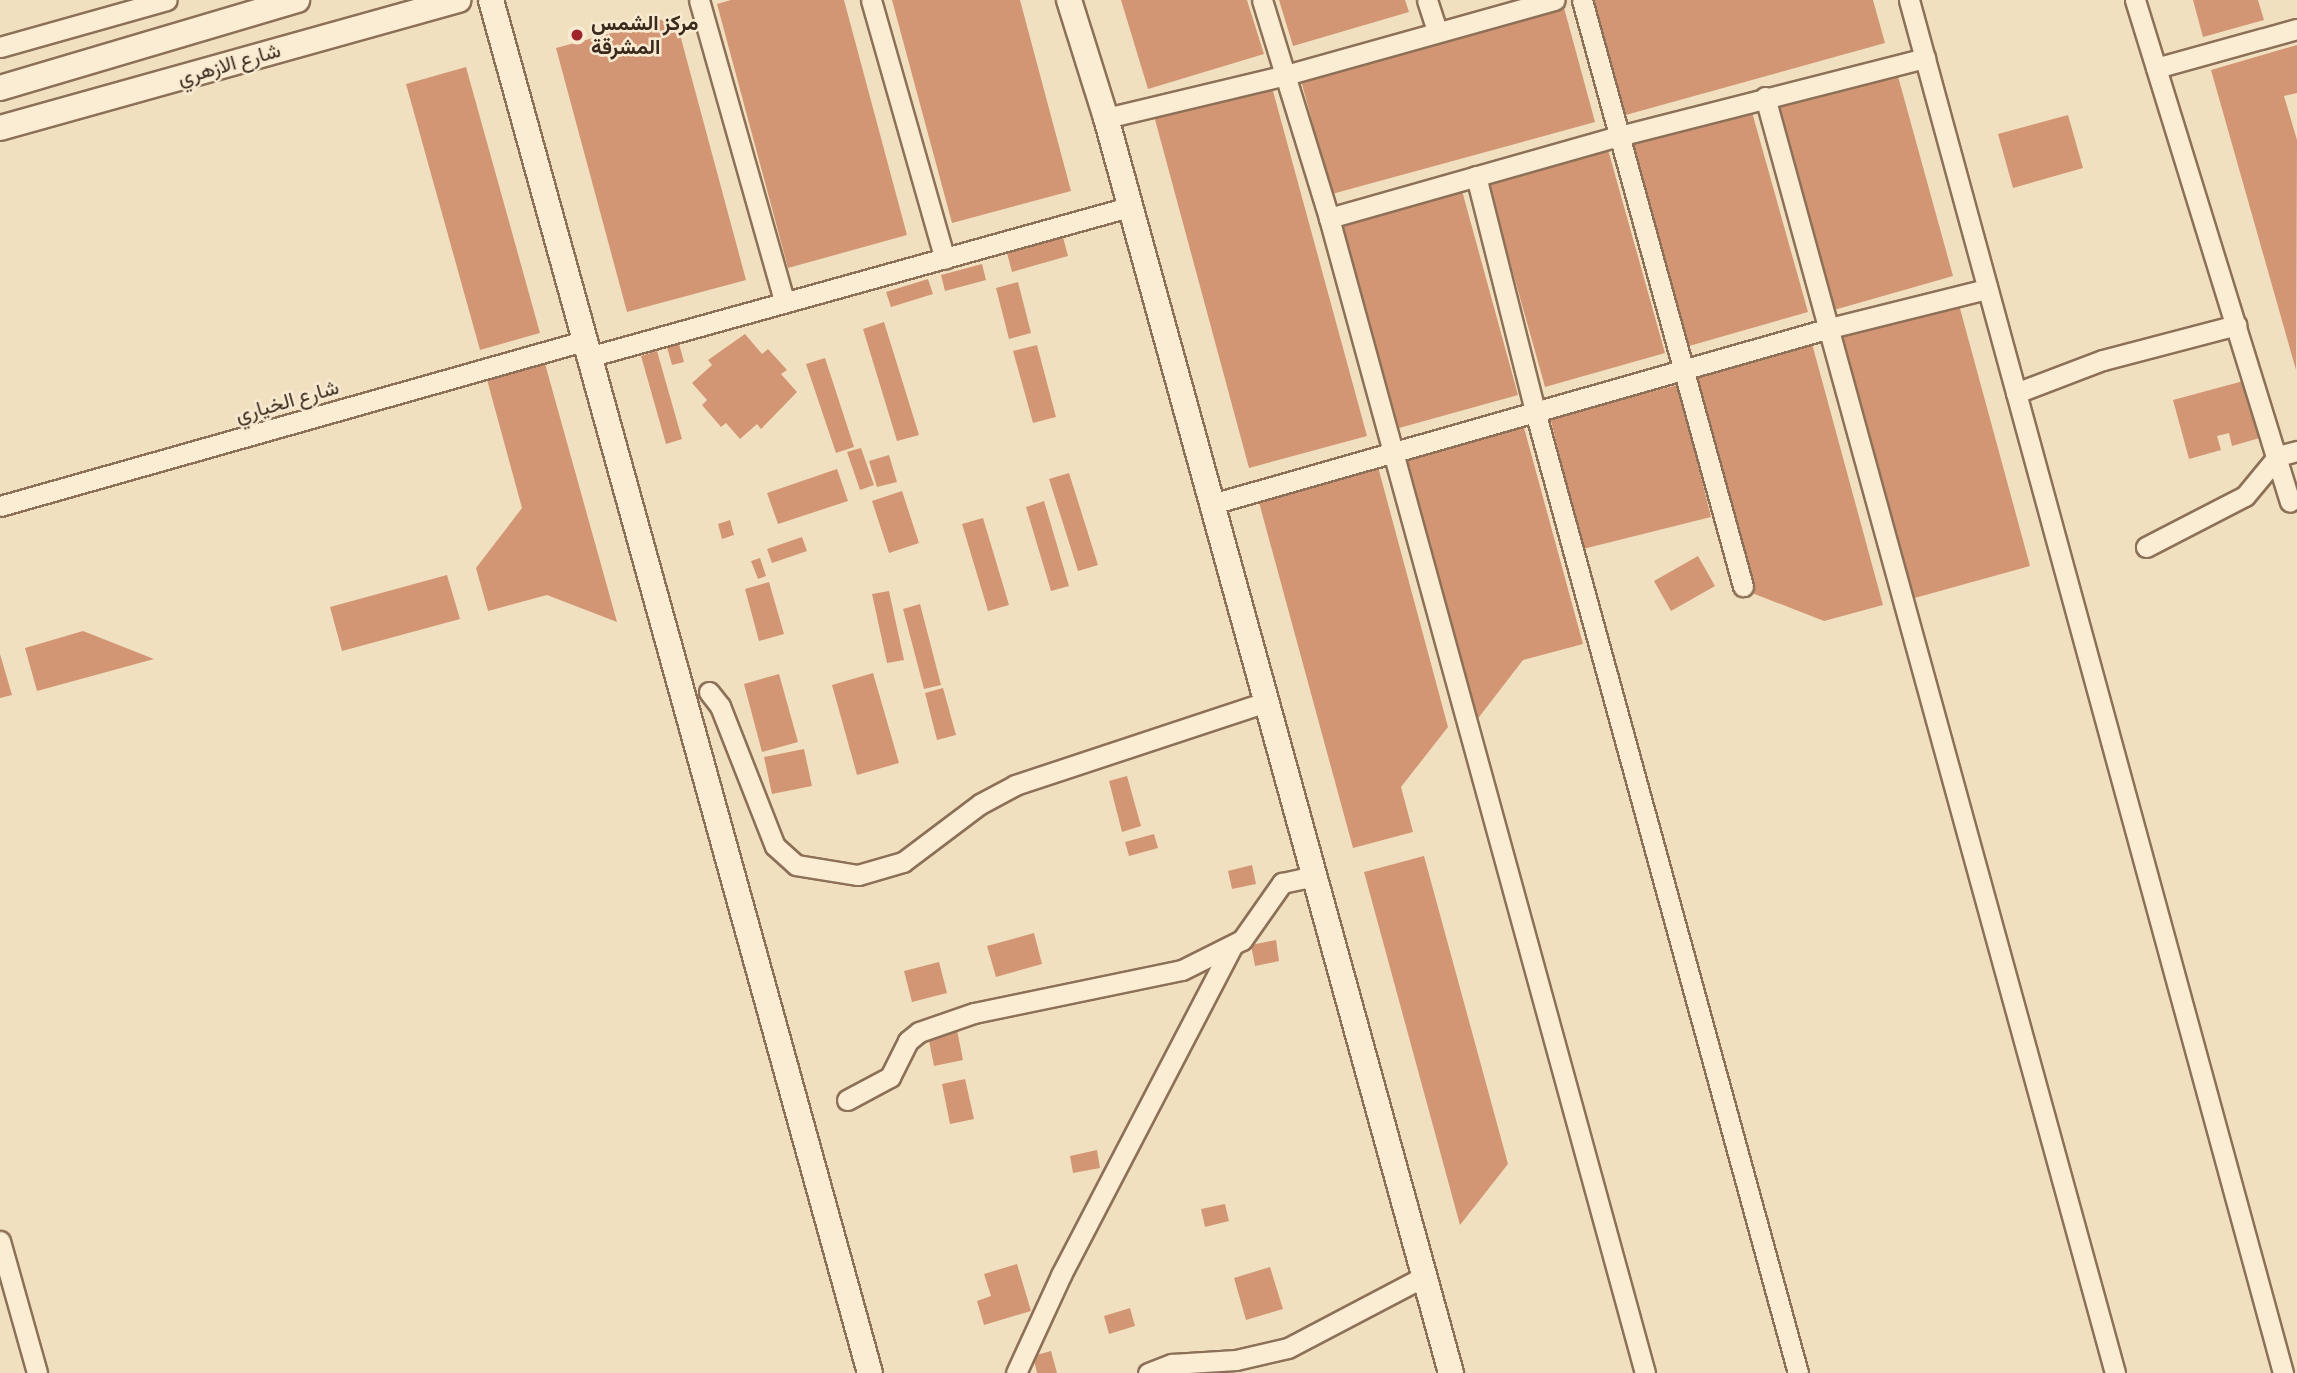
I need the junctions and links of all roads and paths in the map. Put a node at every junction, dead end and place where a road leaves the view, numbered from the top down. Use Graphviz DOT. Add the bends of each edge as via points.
graph roads {
  1 [pos="167,0"];
  2 [pos="297,0"];
  3 [pos="458,0"];
  4 [pos="491,0"];
  5 [pos="699,0"];
  6 [pos="871,0"];
  7 [pos="1069,0"];
  8 [pos="1262,0"];
  9 [pos="1427,0"];
  10 [pos="1555,0"];
  11 [pos="1582,0"];
  12 [pos="1909,0"];
  13 [pos="2135,0"];
  14 [pos="2297,29"];
  15 [pos="1437,31"];
  16 [pos="0,47"];
  17 [pos="1924,58"];
  18 [pos="2156,68"];
  19 [pos="1282,76"];
  20 [pos="0,88"];
  21 [pos="1765,97"];
  22 [pos="1106,118"];
  23 [pos="0,128"];
  24 [pos="1619,136"];
  25 [pos="1476,176"];
  26 [pos="1129,207"];
  27 [pos="1329,218"];
  28 [pos="945,259"];
  29 [pos="1987,289"];
  30 [pos="784,300"];
  31 [pos="2236,325"];
  32 [pos="1830,328"];
  33 [pos="589,348"];
  34 [pos="1683,369"];
  35 [pos="2016,393"];
  36 [pos="1535,411"];
  37 [pos="1392,453"];
  38 [pos="2288,453"];
  39 [pos="2290,502"];
  40 [pos="1212,504"];
  41 [pos="0,506"];
  42 [pos="2146,547"];
  43 [pos="1743,586"];
  44 [pos="709,692"];
  45 [pos="1266,702"];
  46 [pos="1314,876"];
  47 [pos="1232,947"];
  48 [pos="847,1100"];
  49 [pos="0,1241"];
  50 [pos="1425,1276"];
  51 [pos="1191,1368"];
  52 [pos="37,1373"];
  53 [pos="870,1373"];
  54 [pos="1016,1373"];
  55 [pos="1148,1373"];
  56 [pos="1451,1373"];
  57 [pos="1645,1373"];
  58 [pos="1798,1373"];
  59 [pos="2115,1373"];
  60 [pos="2283,1373"];
  1 -- 16 [label="street"];
  2 -- 20 [label="street, شارع الازهري"];
  3 -- 23 [label="street, شارع الازهري"];
  4 -- 33 [label="street"];
  5 -- 30 [label="street"];
  6 -- 28 [label="street"];
  7 -- 22 [label="street"];
  8 -- 19 [label="street"];
  9 -- 15 [label="street"];
  10 -- 15 [label="street"];
  11 -- 24 [label="street"];
  12 -- 17 [label="street"];
  13 -- 18 [label="street"];
  14 -- 18 [label="street"];
  15 -- 19 [label="street"];
  17 -- 21 [label="street"];
  17 -- 29 [label="street"];
  18 -- 31 [label="street"];
  19 -- 22 [label="street"];
  19 -- 27 [label="street"];
  21 -- 24 [label="street"];
  21 -- 32 [label="street"];
  22 -- 26 [label="street"];
  24 -- 25 [label="street"];
  24 -- 34 [label="street"];
  25 -- 27 [label="street"];
  25 -- 36 [label="street"];
  26 -- 28 [label="street, شارع الخياري"];
  26 -- 40 [label="street"];
  27 -- 37 [label="street"];
  28 -- 30 [label="street, شارع الخياري"];
  29 -- 32 [label="street"];
  29 -- 35 [label="street"];
  30 -- 33 [label="street, شارع الخياري"];
  31 -- 35 [label="street" via="2104,360"];
  31 -- 38 [label="street"];
  32 -- 34 [label="street"];
  32 -- 59 [label="street"];
  33 -- 41 [label="street, شارع الخياري"];
  33 -- 53 [label="street"];
  34 -- 36 [label="street"];
  34 -- 43 [label="street"];
  35 -- 60 [label="street"];
  36 -- 37 [label="street"];
  36 -- 58 [label="street"];
  37 -- 40 [label="street"];
  37 -- 57 [label="street"];
  38 -- 39 [label="street"];
  38 -- 42 [label="street" via="2245,496"];
  40 -- 45 [label="street"];
  44 -- 45 [label="street" via="720,706 775,846 796,864 858,875 903,862 980,804 1015,785"];
  45 -- 46 [label="street"];
  46 -- 47 [label="street" via="1282,883 1254,925"];
  46 -- 50 [label="street"];
  47 -- 48 [label="street" via="1182,970 974,1013 919,1032 908,1041 890,1077"];
  47 -- 54 [label="street" via="1061,1275"];
  49 -- 52 [label="street"];
  50 -- 51 [label="street" via="1288,1348"];
  50 -- 56 [label="street"];
  51 -- 55 [label="street"];
}
